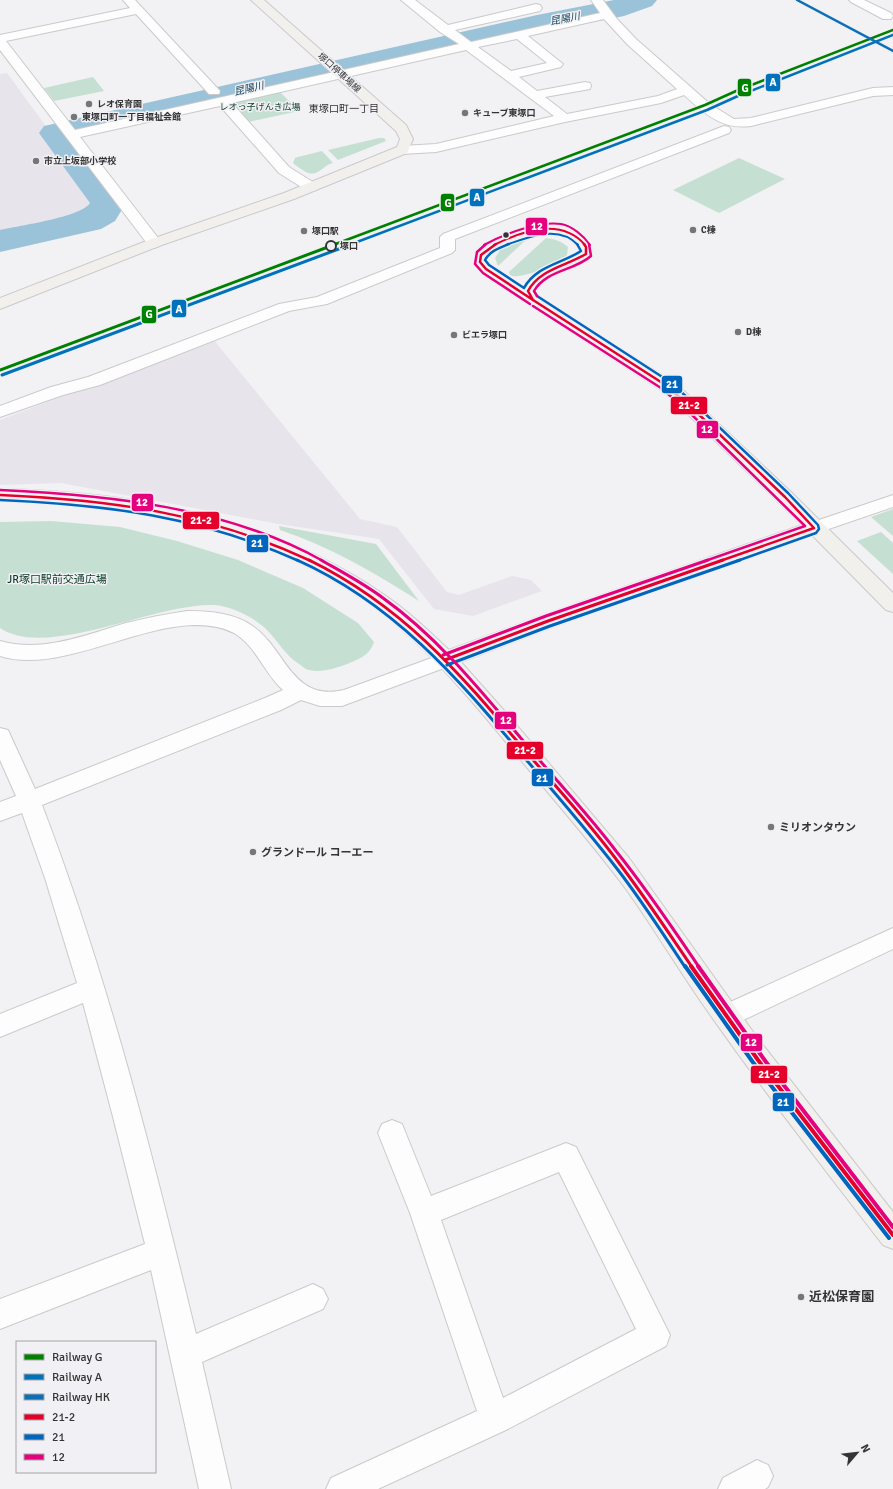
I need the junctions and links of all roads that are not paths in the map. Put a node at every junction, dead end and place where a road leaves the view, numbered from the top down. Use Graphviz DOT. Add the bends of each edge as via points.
graph roads {
  1 [pos="129,0"];
  2 [pos="258,0"];
  3 [pos="407,0"];
  4 [pos="526,0"];
  5 [pos="854,0"];
  6 [pos="536,8"];
  7 [pos="602,9"];
  8 [pos="139,10"];
  9 [pos="887,16"];
  10 [pos="554,23"];
  11 [pos="444,28"];
  12 [pos="518,34"];
  13 [pos="0,39"];
  14 [pos="0,42"];
  15 [pos="465,43"];
  16 [pos="337,72"];
  17 [pos="508,76"];
  18 [pos="585,86"];
  19 [pos="686,90"];
  20 [pos="893,91"];
  21 [pos="534,95"];
  22 [pos="219,96"];
  23 [pos="565,118"];
  24 [pos="724,130"];
  25 [pos="69,131"];
  26 [pos="402,150"];
  27 [pos="311,187"];
  28 [pos="448,237"];
  29 [pos="431,242"];
  30 [pos="154,243"];
  31 [pos="534,301"];
  32 [pos="0,304"];
  33 [pos="0,412"];
  34 [pos="0,495"];
  35 [pos="893,501"];
  36 [pos="814,528"];
  37 [pos="893,605"];
  38 [pos="0,648"];
  39 [pos="445,660"];
  40 [pos="300,691"];
  41 [pos="0,736"];
  42 [pos="29,800"];
  43 [pos="0,812"];
  44 [pos="893,938"];
  45 [pos="92,988"];
  46 [pos="726,1016"];
  47 [pos="0,1026"];
  48 [pos="392,1133"];
  49 [pos="424,1213"];
  50 [pos="893,1236"];
  51 [pos="161,1252"];
  52 [pos="313,1299"];
  53 [pos="0,1314"];
  54 [pos="186,1354"];
  55 [pos="495,1419"];
  56 [pos="347,1488"];
  57 [pos="215,1489"];
  1 -- 8 [label="street"];
  2 -- 16 [label="main road, 塚口停車場線"];
  3 -- 11 [label="street"];
  4 -- 6 [label="street"];
  5 -- 9 [label="street"];
  6 -- 10 [label="street"];
  6 -- 11 [label="street"];
  7 -- 10 [label="street"];
  7 -- 19 [label="street" via="631,40"];
  8 -- 13 [label="street"];
  8 -- 22 [label="street"];
  10 -- 12 [label="street"];
  11 -- 15 [label="street"];
  12 -- 15 [label="street"];
  12 -- 17 [label="street" via="556,64"];
  14 -- 25 [label="street"];
  15 -- 16 [label="street"];
  15 -- 17 [label="street"];
  16 -- 22 [label="street"];
  16 -- 26 [label="main road, 塚口停車場線" via="407,135"];
  17 -- 21 [label="street"];
  18 -- 21 [label="street"];
  19 -- 20 [label="street" via="726,120 736,124 873,92"];
  19 -- 23 [label="street" via="661,99"];
  21 -- 23 [label="street"];
  22 -- 25 [label="street"];
  22 -- 27 [label="street" via="284,170"];
  23 -- 26 [label="street" via="436,148"];
  24 -- 28 [label="street"];
  25 -- 30 [label="street"];
  26 -- 27 [label="main road"];
  27 -- 30 [label="main road"];
  28 -- 29 [label="street"];
  28 -- 33 [label="street" via="447,250 321,301 285,307 94,381 57,391"];
  30 -- 32 [label="main road"];
  31 -- 36 [label="main road" via="678,395"];
  34 -- 39 [label="main road" via="69,497 136,505 214,522 285,549 333,572 373,597 425,638"];
  35 -- 36 [label="street"];
  36 -- 37 [label="main road"];
  36 -- 39 [label="main road" via="548,621"];
  38 -- 40 [label="street" via="23,653 51,651 174,620 215,619 243,628 258,642 280,673"];
  39 -- 40 [label="street" via="338,698 323,699"];
  39 -- 46 [label="main road" via="487,705 622,866"];
  40 -- 42 [label="street"];
  41 -- 42 [label="street"];
  42 -- 43 [label="street"];
  42 -- 45 [label="street"];
  44 -- 46 [label="street"];
  45 -- 47 [label="street"];
  45 -- 51 [label="street"];
  46 -- 50 [label="main road"];
  48 -- 49 [label="street"];
  49 -- 55 [label="street"];
  49 -- 55 [label="street" via="566,1156 655,1335"];
  51 -- 53 [label="street"];
  51 -- 54 [label="street"];
  52 -- 54 [label="street"];
  54 -- 57 [label="street"];
  55 -- 56 [label="street"];
}
